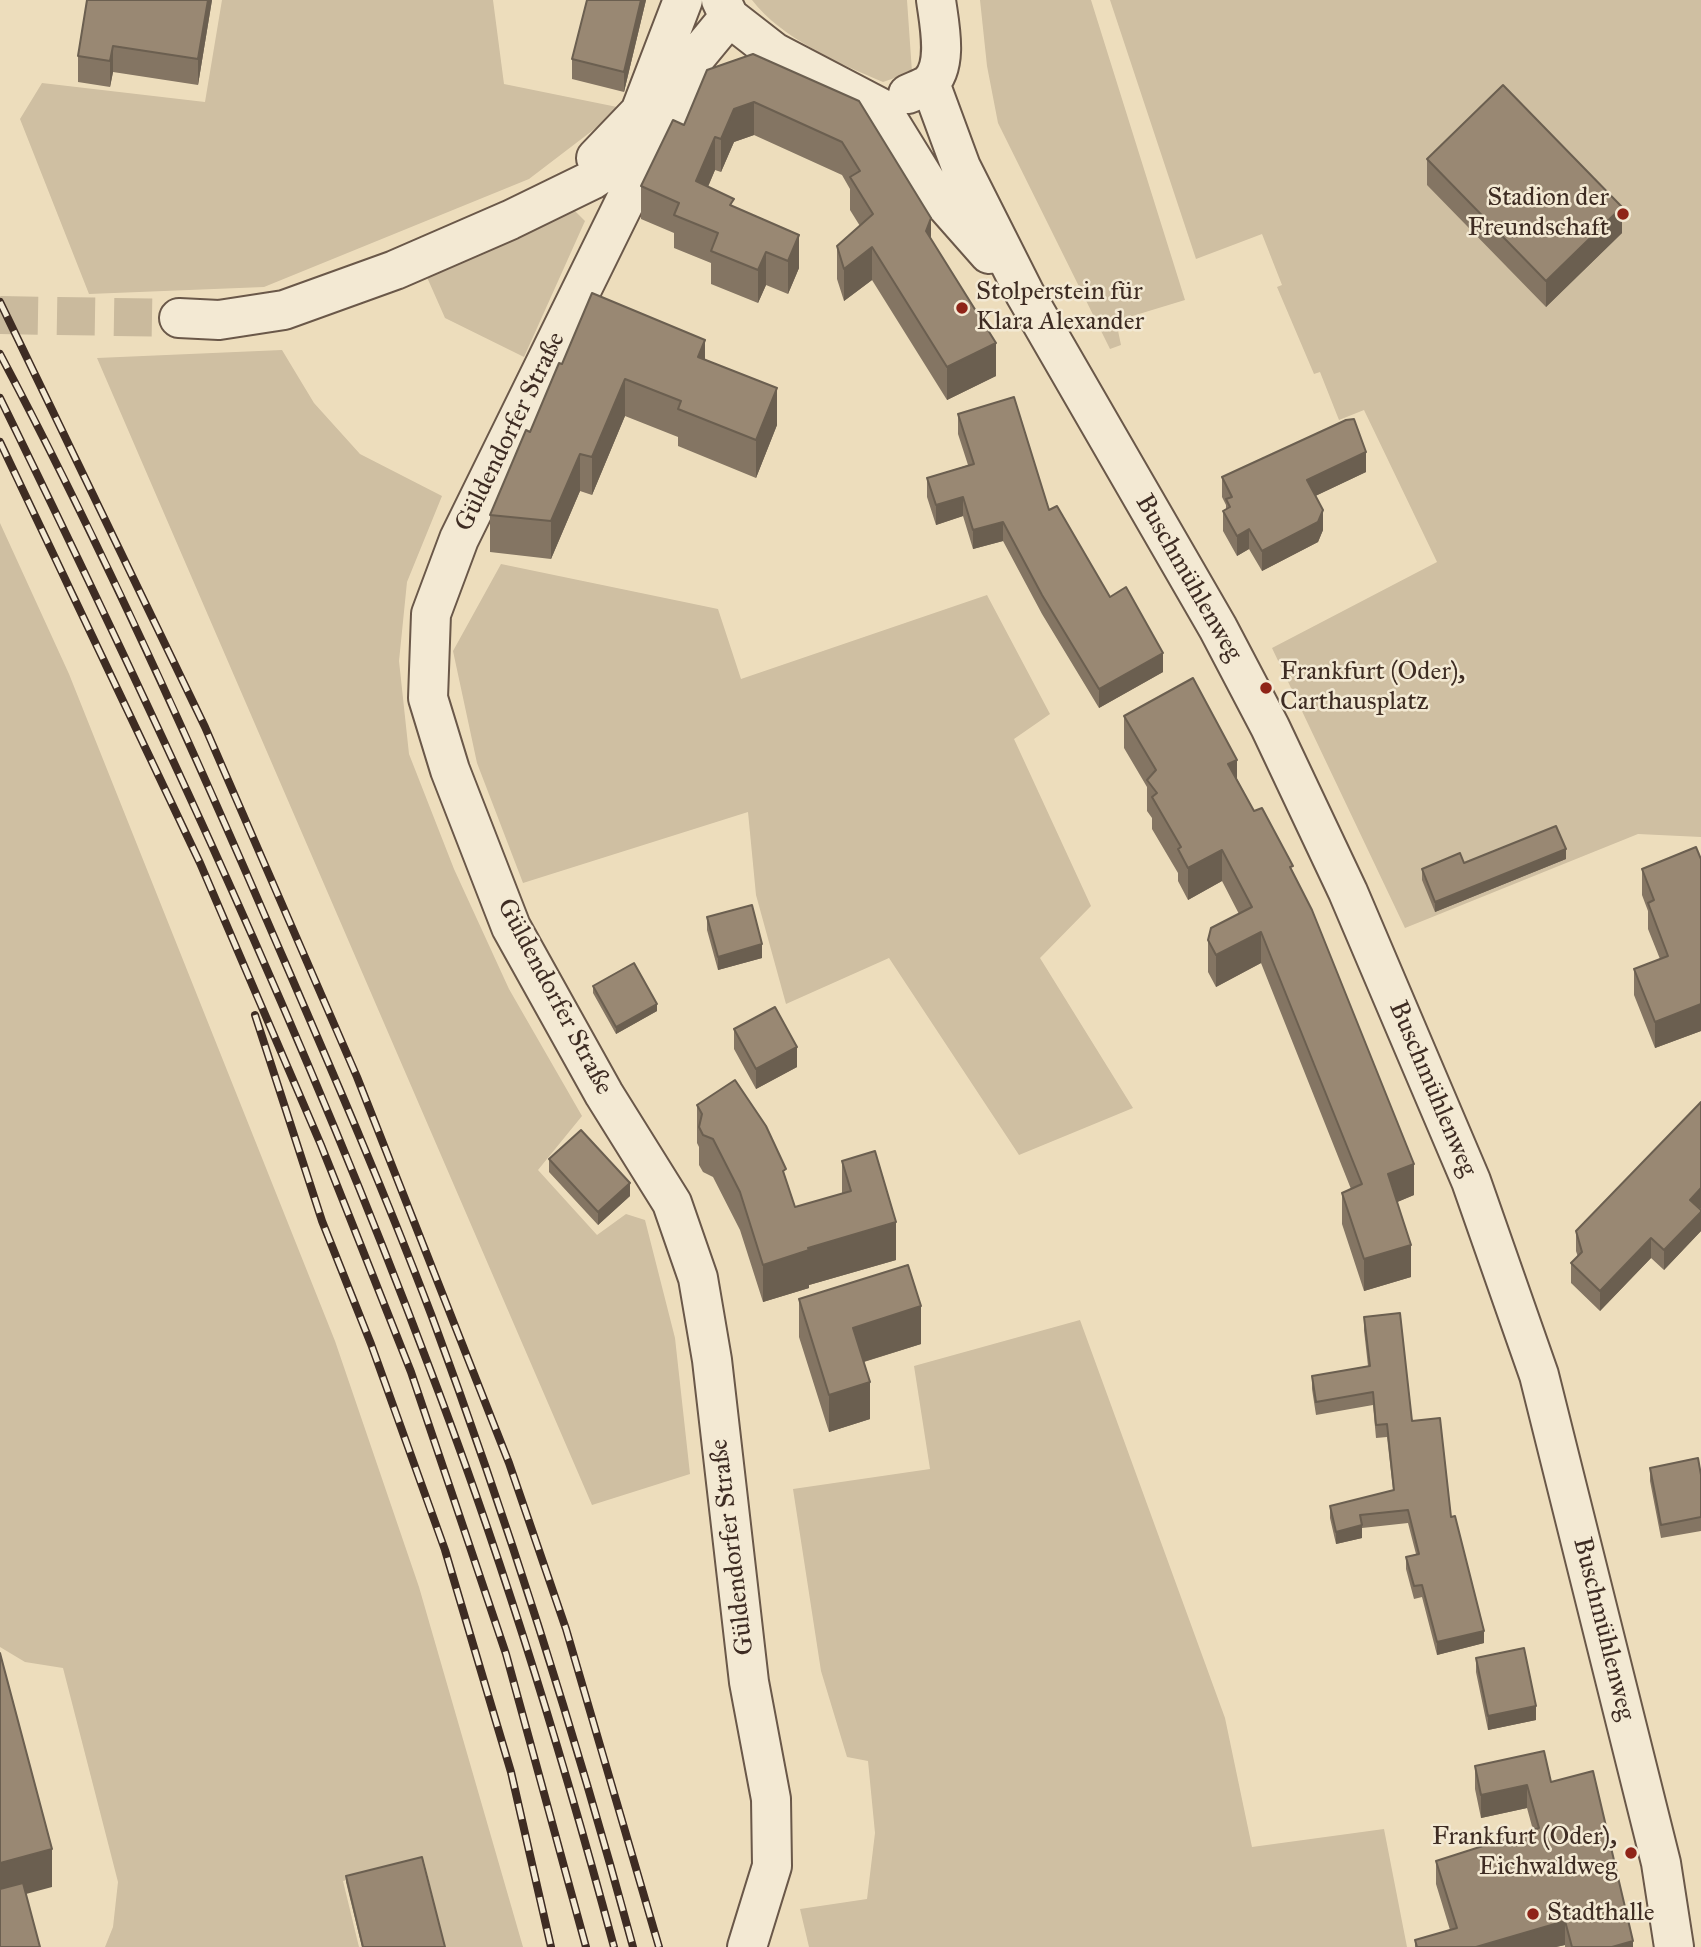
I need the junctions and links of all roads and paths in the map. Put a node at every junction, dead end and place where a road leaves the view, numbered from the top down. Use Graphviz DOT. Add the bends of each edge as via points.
graph roads {
  1 [pos="682,0"];
  2 [pos="936,0"];
  3 [pos="725,8"];
  4 [pos="930,83"];
  5 [pos="881,108"];
  6 [pos="654,138"];
  7 [pos="541,205"];
  8 [pos="1025,295"];
  9 [pos="179,318"];
  10 [pos="747,1947"];
  11 [pos="1674,1947"];
  1 -- 7 [label="street" via="640,112"];
  2 -- 4 [label="street" via="939,65"];
  3 -- 5 [label="street" via="774,52"];
  3 -- 6 [label="street, Güldendorfer Straße"];
  4 -- 5 [label="street"];
  4 -- 8 [label="street, Buschmühlenweg" via="961,167"];
  5 -- 8 [label="street, Buschmühlenweg" via="929,186"];
  6 -- 7 [label="street" via="592,180"];
  6 -- 10 [label="street, Güldendorfer Straße" via="459,539 431,614 428,698 450,770 511,927 604,1094 672,1203 698,1278 749,1682 771,1799 772,1866"];
  7 -- 9 [label="street" via="395,270 284,310 219,320"];
  8 -- 11 [label="street, Buschmühlenweg" via="1218,628 1270,727 1348,892 1471,1181 1539,1375 1661,1863"];
}
